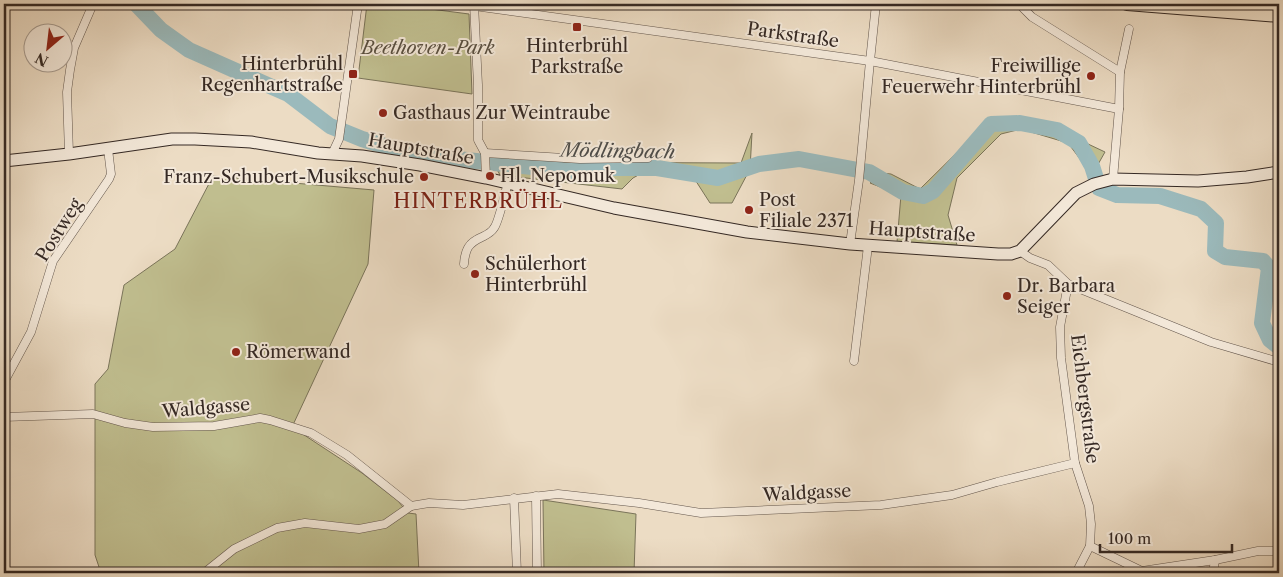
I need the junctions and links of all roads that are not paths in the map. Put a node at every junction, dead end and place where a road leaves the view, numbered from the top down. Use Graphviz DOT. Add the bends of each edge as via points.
graph roads {
  1 [pos="93,4"];
  2 [pos="358,4"];
  3 [pos="460,4"];
  4 [pos="876,4"];
  5 [pos="1018,4"];
  6 [pos="1127,4"];
  7 [pos="474,5"];
  8 [pos="1279,16"];
  9 [pos="1129,29"];
  10 [pos="870,61"];
  11 [pos="1120,72"];
  12 [pos="1119,109"];
  13 [pos="108,149"];
  14 [pos="70,154"];
  15 [pos="332,154"];
  16 [pos="485,156"];
  17 [pos="648,158"];
  18 [pos="4,160"];
  19 [pos="1279,172"];
  20 [pos="486,174"];
  21 [pos="1103,181"];
  22 [pos="508,183"];
  23 [pos="850,244"];
  24 [pos="868,246"];
  25 [pos="1020,251"];
  26 [pos="464,264"];
  27 [pos="1068,284"];
  28 [pos="854,361"];
  29 [pos="1279,362"];
  30 [pos="4,382"];
  31 [pos="4,417"];
  32 [pos="1076,463"];
  33 [pos="536,496"];
  34 [pos="514,498"];
  35 [pos="411,506"];
  36 [pos="1090,546"];
  37 [pos="1279,551"];
  38 [pos="1215,560"];
  39 [pos="204,573"];
  40 [pos="517,573"];
  41 [pos="537,573"];
  42 [pos="1076,573"];
  43 [pos="1213,573"];
  1 -- 14 [label="street" via="74,48 70,70 67,92"];
  2 -- 15 [label="street" via="339,139"];
  3 -- 7 [label="street, Parkstraße"];
  4 -- 10 [label="street"];
  5 -- 11 [label="street" via="1032,17"];
  6 -- 8 [label="main road"];
  7 -- 10 [label="street, Parkstraße"];
  7 -- 16 [label="street" via="478,140"];
  9 -- 11 [label="street"];
  10 -- 12 [label="street, Parkstraße"];
  10 -- 23 [label="street"];
  11 -- 12 [label="street"];
  12 -- 21 [label="street"];
  13 -- 14 [label="main road, Hauptstraße"];
  13 -- 15 [label="main road, Hauptstraße" via="196,138"];
  13 -- 30 [label="street, Postweg" via="109,179 53,261 30,332"];
  14 -- 18 [label="main road, Hauptstraße"];
  15 -- 20 [label="main road, Hauptstraße"];
  16 -- 17 [label="street"];
  16 -- 20 [label="street"];
  19 -- 21 [label="main road" via="1198,180"];
  20 -- 22 [label="main road, Hauptstraße"];
  21 -- 25 [label="main road" via="1076,193"];
  22 -- 23 [label="main road, Hauptstraße" via="614,208 738,230"];
  22 -- 26 [label="street" via="495,228 468,246"];
  23 -- 24 [label="main road, Hauptstraße"];
  24 -- 25 [label="main road, Hauptstraße" via="998,254"];
  24 -- 28 [label="street"];
  25 -- 27 [label="street" via="1048,265"];
  27 -- 29 [label="street" via="1211,342"];
  27 -- 32 [label="street, Eichbergstraße" via="1060,327 1061,358"];
  31 -- 35 [label="street, Waldgasse" via="93,414 153,427 214,426 260,418 270,420 311,433 355,461"];
  32 -- 33 [label="street, Waldgasse" via="952,495 881,505 701,513 558,494"];
  32 -- 36 [label="street, Eichbergstraße" via="1089,506 1092,524"];
  33 -- 34 [label="street, Waldgasse"];
  33 -- 41 [label="street"];
  34 -- 35 [label="street, Waldgasse" via="463,505 429,503"];
  34 -- 40 [label="street"];
  35 -- 39 [label="street" via="385,524 358,528 305,523 277,528 234,549"];
  36 -- 38 [label="street" via="1142,571"];
  36 -- 42 [label="street, Eichbergstraße"];
  37 -- 38 [label="street" via="1258,551"];
  38 -- 43 [label="street"];
}
